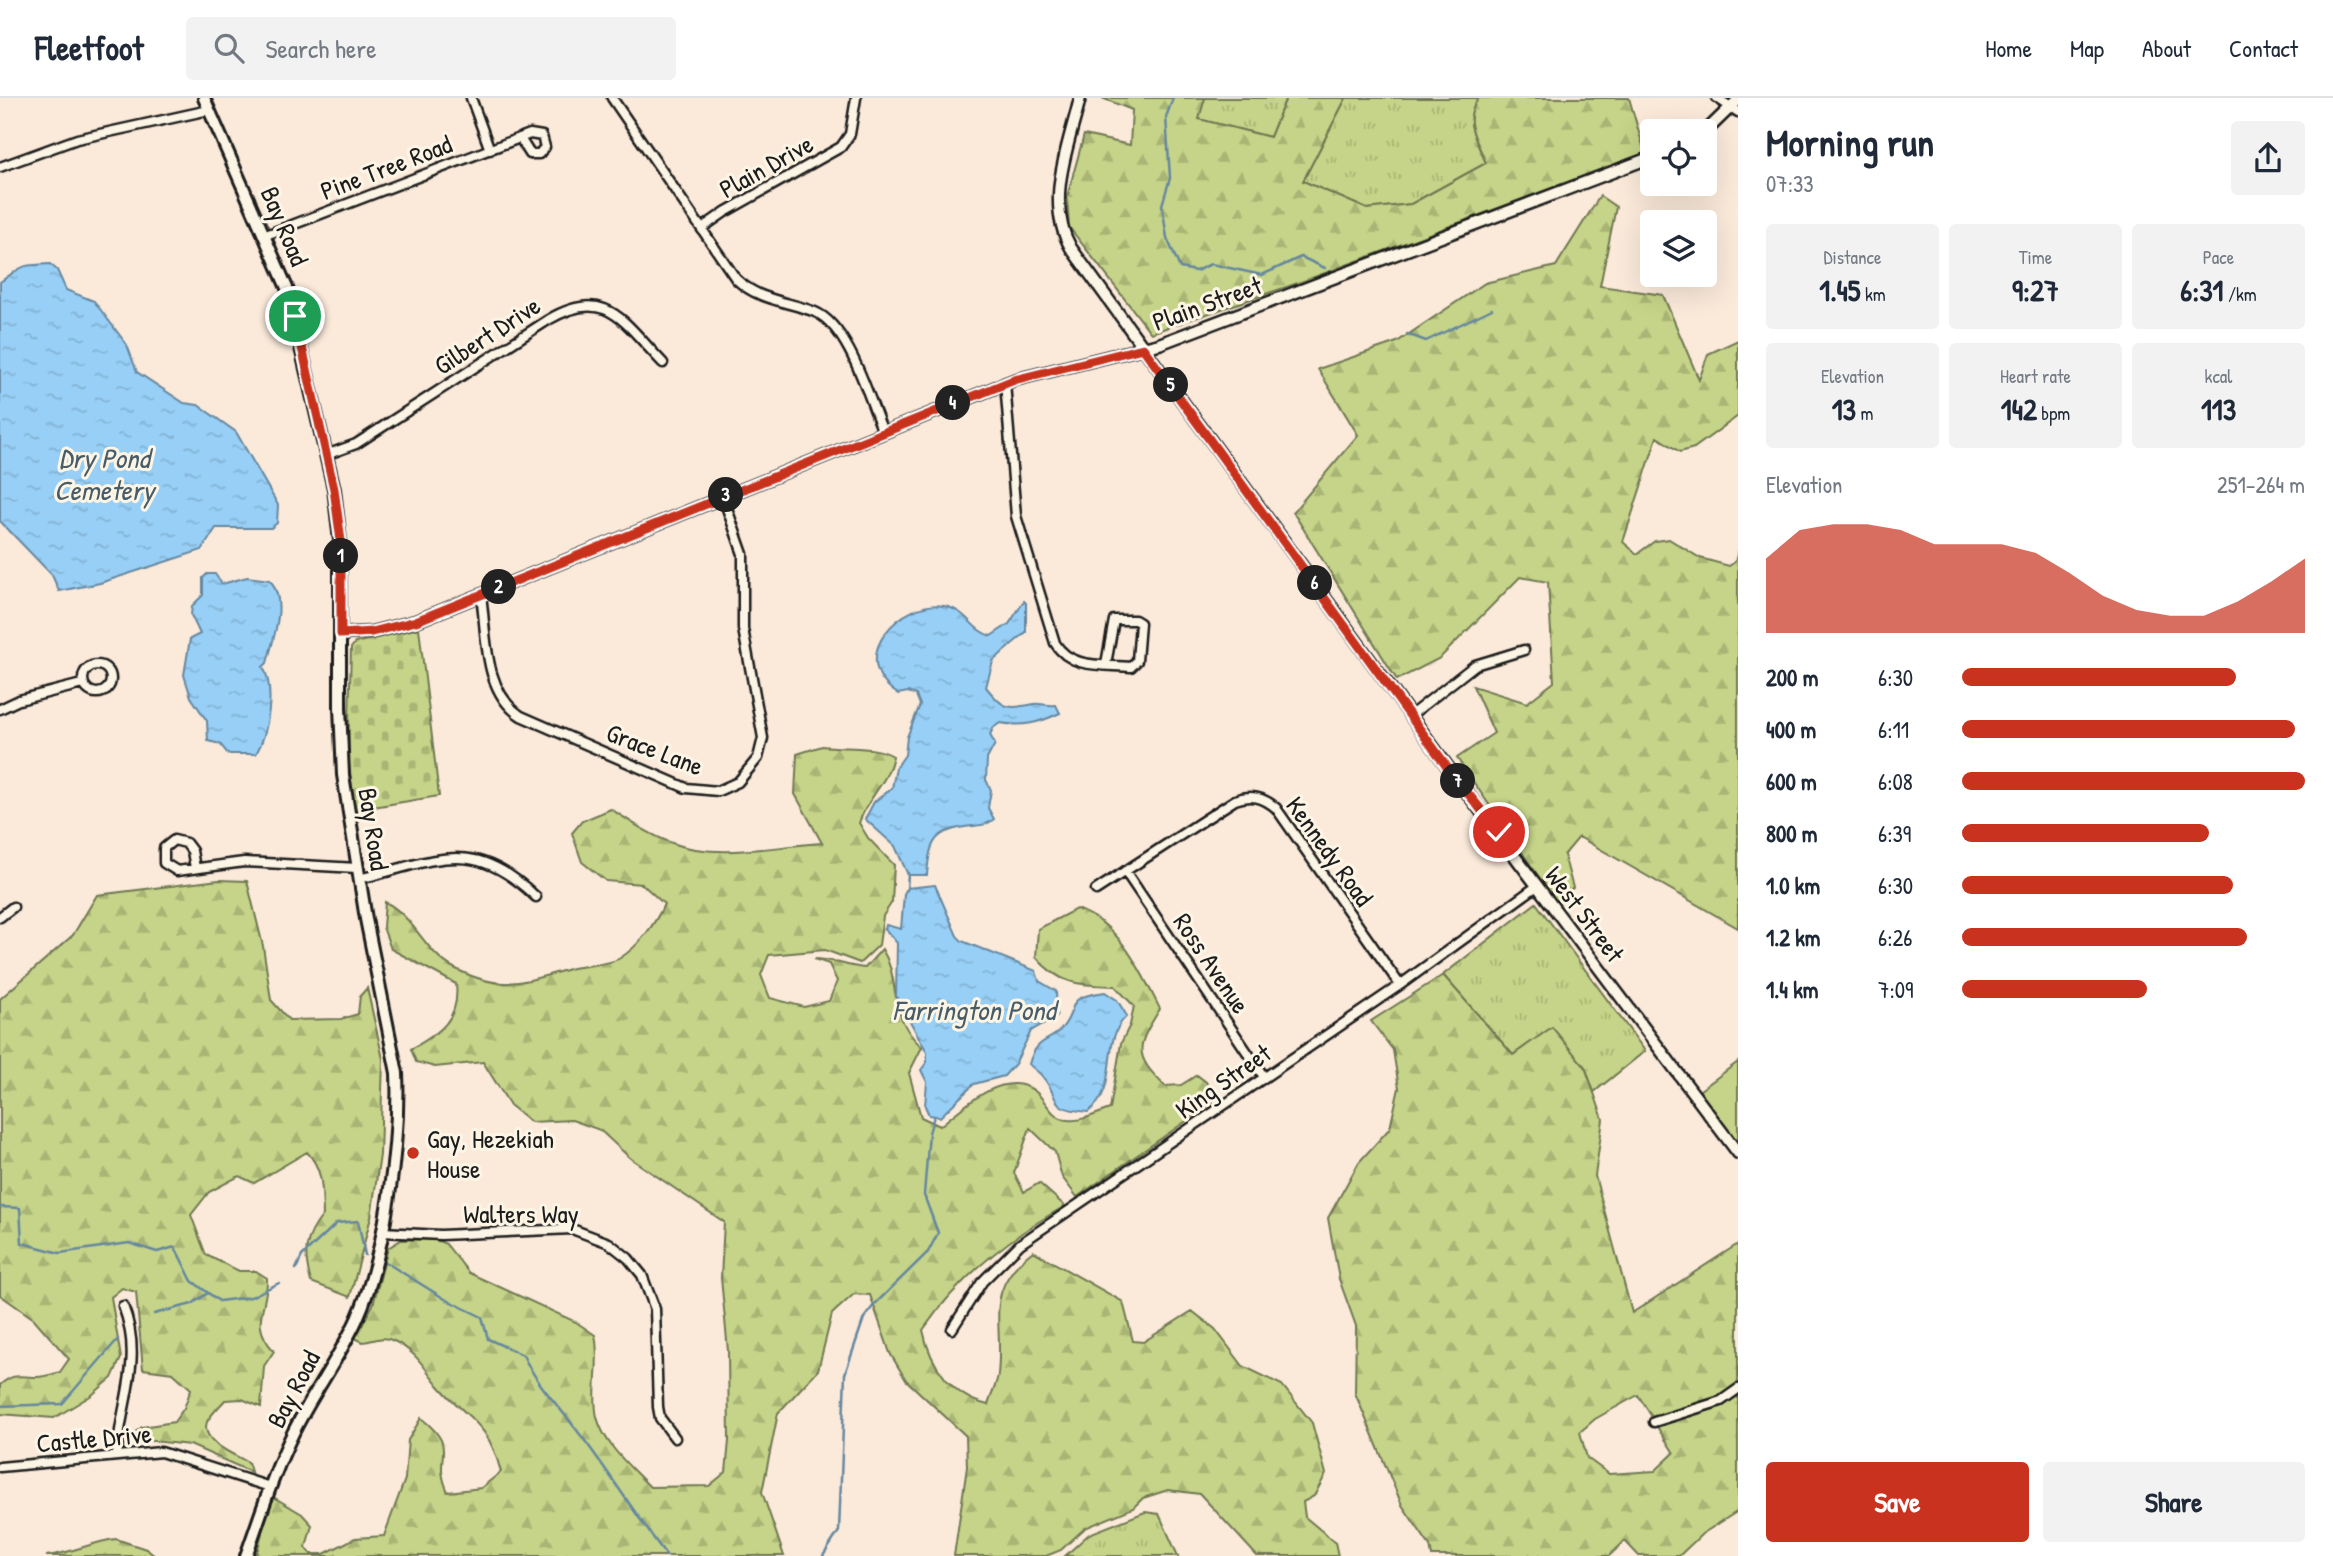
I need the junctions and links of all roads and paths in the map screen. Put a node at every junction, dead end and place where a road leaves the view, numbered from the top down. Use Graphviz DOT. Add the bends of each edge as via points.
graph roads {
  1 [pos="204,98"];
  2 [pos="471,98"];
  3 [pos="612,98"];
  4 [pos="856,98"];
  5 [pos="1080,98"];
  6 [pos="1717,98"];
  7 [pos="1736,107"];
  8 [pos="209,110"];
  9 [pos="1717,122"];
  10 [pos="520,138"];
  11 [pos="489,150"];
  12 [pos="1640,162"];
  13 [pos="0,167"];
  14 [pos="702,228"];
  15 [pos="266,236"];
  16 [pos="1143,348"];
  17 [pos="663,363"];
  18 [pos="1005,383"];
  19 [pos="883,432"];
  20 [pos="326,455"];
  21 [pos="723,496"];
  22 [pos="481,595"];
  23 [pos="341,634"];
  24 [pos="1524,650"];
  25 [pos="1107,664"];
  26 [pos="82,684"];
  27 [pos="0,709"];
  28 [pos="1411,715"];
  29 [pos="195,868"];
  30 [pos="1125,872"];
  31 [pos="358,874"];
  32 [pos="1537,886"];
  33 [pos="1096,890"];
  34 [pos="536,897"];
  35 [pos="13,907"];
  36 [pos="0,917"];
  37 [pos="1400,985"];
  38 [pos="1264,1077"];
  39 [pos="1738,1153"];
  40 [pos="382,1232"];
  41 [pos="123,1306"];
  42 [pos="952,1329"];
  43 [pos="1738,1390"];
  44 [pos="1654,1422"];
  45 [pos="675,1438"];
  46 [pos="117,1454"];
  47 [pos="0,1467"];
  48 [pos="270,1488"];
  49 [pos="247,1556"];
  1 -- 8 [label="main road, Bay Road"];
  2 -- 11 [label="street"];
  3 -- 14 [label="street, Plain Drive"];
  4 -- 14 [label="street, Plain Drive" via="850,134 841,147"];
  5 -- 16 [label="street, West Street" via="1059,191 1058,220 1071,248"];
  6 -- 7 [label="street"];
  7 -- 9 [label="street"];
  8 -- 13 [label="street" via="77,139"];
  8 -- 15 [label="main road, Bay Road"];
  10 -- 11 [label="street, Pine Tree Road"];
  11 -- 15 [label="street, Pine Tree Road"];
  12 -- 16 [label="street, Plain Street"];
  14 -- 19 [label="street, Plain Drive" via="729,270 750,291 814,312 834,326"];
  15 -- 20 [label="main road, Bay Road" via="292,307"];
  16 -- 18 [label="street, Plain Street"];
  16 -- 28 [label="street, West Street"];
  17 -- 20 [label="street, Gilbert Drive" via="610,311 583,305 548,320 356,444"];
  18 -- 19 [label="street, Plain Street"];
  18 -- 25 [label="street" via="1016,516 1049,628 1064,655 1088,664"];
  19 -- 21 [label="street, Plain Street"];
  20 -- 23 [label="main road, Bay Road" via="341,541"];
  21 -- 22 [label="street, Plain Street"];
  21 -- 22 [label="street, Grace Lane" via="743,554 743,629 763,738 753,767 728,787 707,792 686,788 508,708 495,688"];
  22 -- 23 [label="street, Plain Street" via="405,624"];
  23 -- 31 [label="main road, Bay Road" via="341,754"];
  24 -- 28 [label="street" via="1475,665"];
  25 -- 25 [label="street" via="1112,621 1139,622 1135,666"];
  26 -- 27 [label="street" via="19,699"];
  28 -- 32 [label="street, West Street"];
  29 -- 29 [label="street" via="168,868 162,860 164,848 174,841 186,843"];
  29 -- 31 [label="street" via="244,862"];
  30 -- 33 [label="street, Kennedy Road"];
  30 -- 37 [label="street, Kennedy Road" via="1235,800 1246,796 1268,801"];
  30 -- 38 [label="street, Ross Avenue"];
  31 -- 34 [label="street" via="472,858 503,869"];
  31 -- 40 [label="main road, Bay Road" via="397,1073"];
  32 -- 37 [label="street, King Street"];
  32 -- 39 [label="street, West Street"];
  35 -- 36 [label="street"];
  37 -- 38 [label="street, King Street"];
  38 -- 42 [label="street, King Street" via="1020,1244 982,1282"];
  40 -- 45 [label="street, Walters Way" via="441,1235 572,1229 609,1243 642,1276 655,1310 658,1407 660,1418"];
  40 -- 48 [label="main road, Bay Road" via="356,1320 293,1434"];
  41 -- 46 [label="street" via="134,1350"];
  43 -- 44 [label="street" via="1721,1401"];
  46 -- 47 [label="street, Castle Drive"];
  46 -- 48 [label="street, Castle Drive" via="167,1453"];
  48 -- 49 [label="main road, Bay Road"];
}
